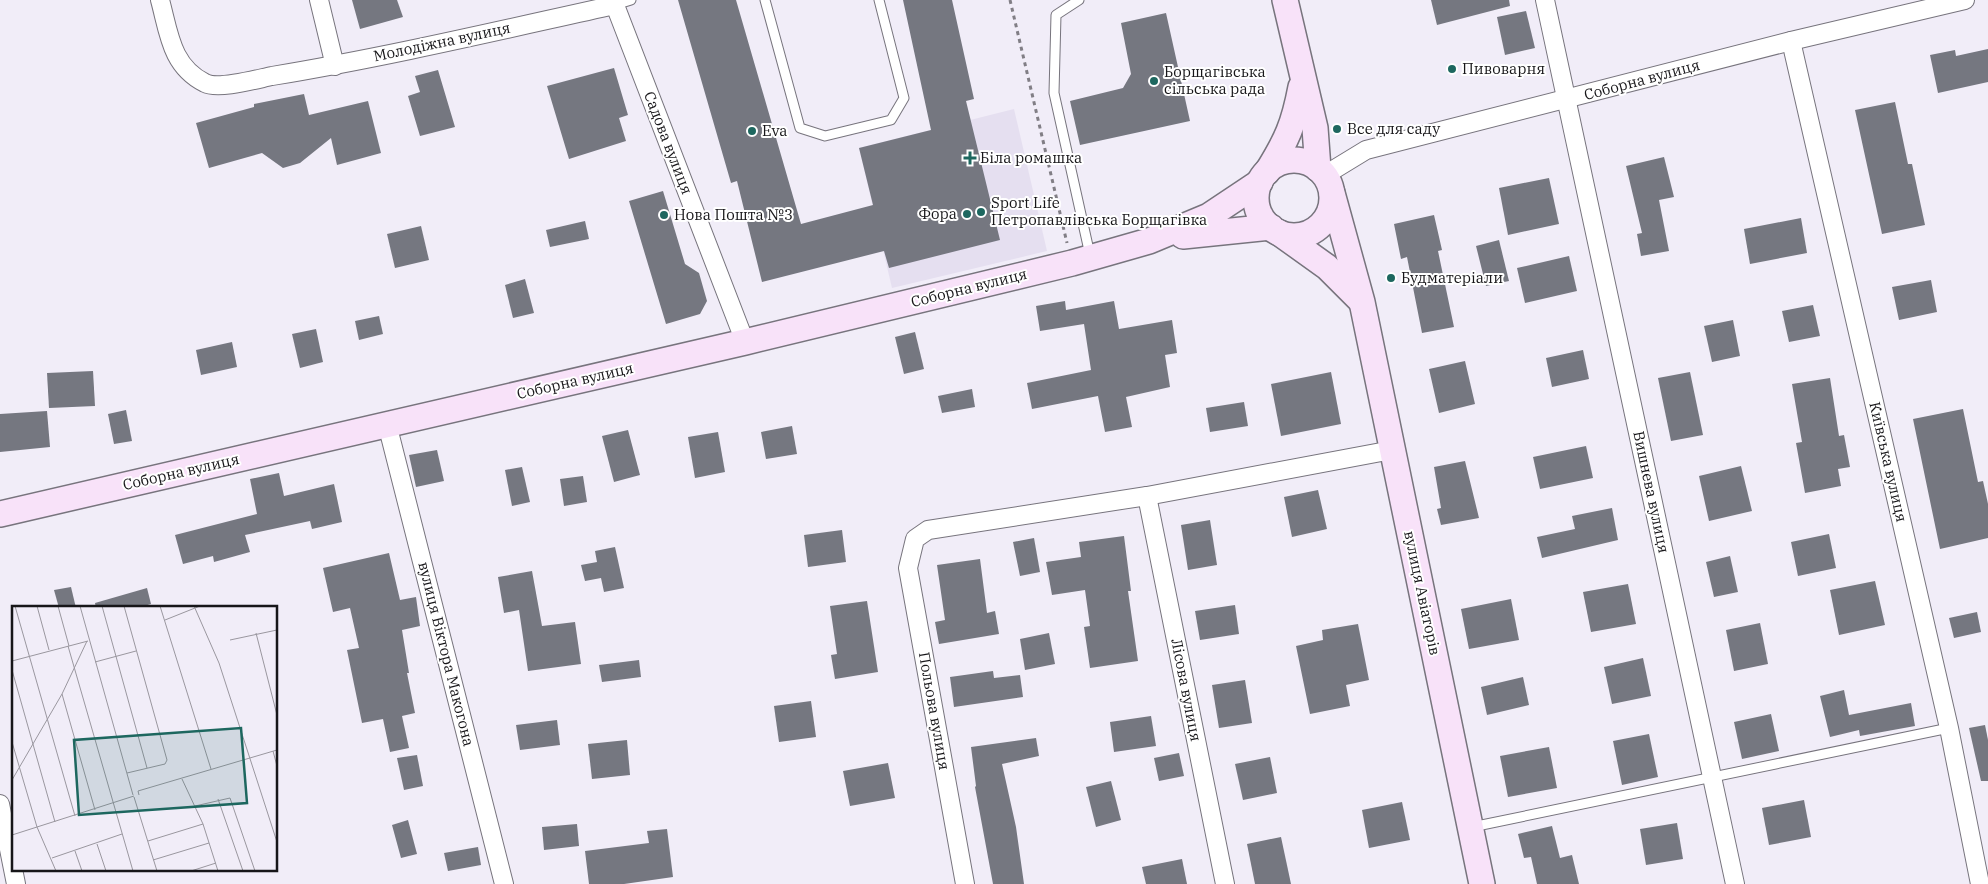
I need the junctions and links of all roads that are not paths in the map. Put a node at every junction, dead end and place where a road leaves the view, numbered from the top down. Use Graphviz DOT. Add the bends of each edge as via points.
graph roads {
  1 [pos="160,0"];
  2 [pos="318,0"];
  3 [pos="765,0"];
  4 [pos="879,0"];
  5 [pos="1079,0"];
  6 [pos="1285,0"];
  7 [pos="1545,0"];
  8 [pos="1965,0"];
  9 [pos="619,2"];
  10 [pos="1791,41"];
  11 [pos="335,66"];
  12 [pos="1303,74"];
  13 [pos="1565,100"];
  14 [pos="1263,177"];
  15 [pos="1325,179"];
  16 [pos="1275,230"];
  17 [pos="1149,241"];
  18 [pos="1081,260"];
  19 [pos="1362,302"];
  20 [pos="745,342"];
  21 [pos="388,424"];
  22 [pos="1392,450"];
  23 [pos="1147,496"];
  24 [pos="0,514"];
  25 [pos="1949,728"];
  26 [pos="1713,778"];
  27 [pos="0,804"];
  28 [pos="1471,827"];
  29 [pos="12,864"];
  30 [pos="504,884"];
  31 [pos="965,884"];
  32 [pos="1225,884"];
  33 [pos="1482,884"];
  34 [pos="1735,884"];
  35 [pos="1980,884"];
  1 -- 11 [label="street, Молодіжна вулиця" via="170,44 186,71 207,84 228,84"];
  2 -- 11 [label="street"];
  3 -- 4 [label="lane" via="800,128 825,136 891,120 904,98"];
  5 -- 18 [label="lane" via="1056,15 1054,93"];
  6 -- 12 [label="main road"];
  7 -- 13 [label="street, Вишнева вулиця"];
  8 -- 10 [label="street, Соборна вулиця"];
  9 -- 11 [label="street, Молодіжна вулиця"];
  9 -- 20 [label="street, Садова вулиця"];
  10 -- 13 [label="street, Соборна вулиця"];
  10 -- 25 [label="street, Київська вулиця"];
  12 -- 14 [label="main road" via="1295,118"];
  12 -- 15 [label="main road"];
  13 -- 15 [label="street, Соборна вулиця" via="1366,150"];
  13 -- 26 [label="street, Вишнева вулиця"];
  14 -- 15 [label="main road" via="1275,165 1286,161 1308,163"];
  14 -- 16 [label="main road" via="1257,192 1259,212"];
  14 -- 17 [label="main road, Соборна вулиця" via="1209,216"];
  15 -- 16 [label="main road" via="1331,205 1321,225 1301,235"];
  15 -- 19 [label="main road, вулиця Авіаторів"];
  16 -- 17 [label="main road, Соборна вулиця"];
  16 -- 19 [label="main road" via="1327,267"];
  17 -- 18 [label="main road, Соборна вулиця"];
  18 -- 20 [label="main road, Соборна вулиця"];
  19 -- 22 [label="main road, вулиця Авіаторів"];
  20 -- 21 [label="main road, Соборна вулиця"];
  21 -- 24 [label="main road, Соборна вулиця"];
  21 -- 30 [label="street, вулиця Віктора Макогона"];
  22 -- 23 [label="street"];
  22 -- 28 [label="main road, вулиця Авіаторів"];
  23 -- 31 [label="street, Польова вулиця" via="928,530 915,539 908,568"];
  23 -- 32 [label="street, Лісова вулиця"];
  25 -- 26 [label="lane"];
  25 -- 35 [label="street, Київська вулиця"];
  26 -- 28 [label="lane"];
  26 -- 34 [label="street, Вишнева вулиця"];
  27 -- 29 [label="street"];
  28 -- 33 [label="main road, вулиця Авіаторів"];
}
